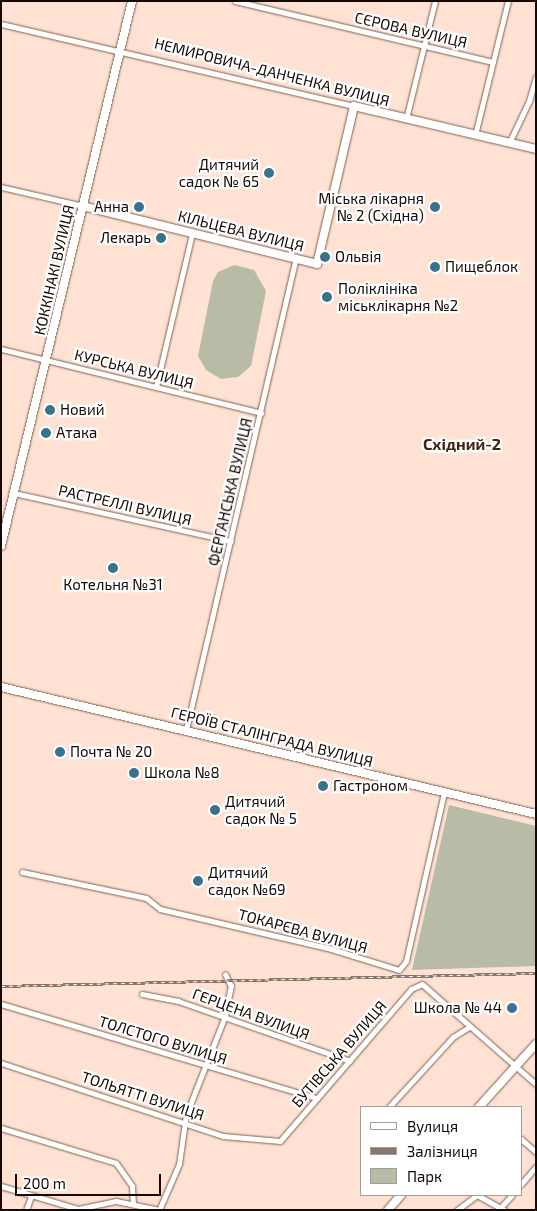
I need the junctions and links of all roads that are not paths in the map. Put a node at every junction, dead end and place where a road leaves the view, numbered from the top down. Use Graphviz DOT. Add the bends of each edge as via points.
graph roads {
  1 [pos="132,1"];
  2 [pos="235,1"];
  3 [pos="435,1"];
  4 [pos="508,1"];
  5 [pos="1,24"];
  6 [pos="424,46"];
  7 [pos="120,50"];
  8 [pos="493,62"];
  9 [pos="536,77"];
  10 [pos="529,101"];
  11 [pos="536,103"];
  12 [pos="354,106"];
  13 [pos="406,119"];
  14 [pos="475,135"];
  15 [pos="509,142"];
  16 [pos="536,149"];
  17 [pos="1,188"];
  18 [pos="83,206"];
  19 [pos="192,233"];
  20 [pos="296,258"];
  21 [pos="1,349"];
  22 [pos="47,360"];
  23 [pos="156,387"];
  24 [pos="261,413"];
  25 [pos="14,493"];
  26 [pos="231,542"];
  27 [pos="1,546"];
  28 [pos="1,687"];
  29 [pos="186,730"];
  30 [pos="444,793"];
  31 [pos="536,814"];
  32 [pos="22,872"];
  33 [pos="224,974"];
  34 [pos="142,994"];
  35 [pos="1,1004"];
  36 [pos="225,1016"];
  37 [pos="469,1027"];
  38 [pos="536,1044"];
  39 [pos="350,1061"];
  40 [pos="1,1063"];
  41 [pos="207,1067"];
  42 [pos="515,1067"];
  43 [pos="536,1084"];
  44 [pos="317,1098"];
  45 [pos="390,1106"];
  46 [pos="480,1106"];
  47 [pos="185,1124"];
  48 [pos="1,1128"];
  49 [pos="522,1140"];
  50 [pos="280,1142"];
  51 [pos="536,1152"];
  52 [pos="536,1167"];
  53 [pos="522,1183"];
  54 [pos="1,1186"];
  55 [pos="31,1196"];
  56 [pos="401,1196"];
  57 [pos="476,1196"];
  58 [pos="479,1196"];
  59 [pos="511,1196"];
  60 [pos="133,1204"];
  61 [pos="501,1209"];
  62 [pos="26,1210"];
  63 [pos="160,1210"];
  64 [pos="388,1210"];
  65 [pos="457,1210"];
  1 -- 7 [label="street, КОККІНАКІ ВУЛИЦЯ"];
  2 -- 6 [label="street, СЄРОВА ВУЛИЦЯ"];
  3 -- 6 [label="street"];
  4 -- 8 [label="street"];
  5 -- 7 [label="street, НЕМИРОВИЧА-ДАНЧЕНКА ВУЛИЦЯ"];
  6 -- 8 [label="street, СЄРОВА ВУЛИЦЯ"];
  6 -- 13 [label="street"];
  7 -- 12 [label="street, НЕМИРОВИЧА-ДАНЧЕНКА ВУЛИЦЯ"];
  7 -- 18 [label="street, КОККІНАКІ ВУЛИЦЯ"];
  8 -- 14 [label="street"];
  9 -- 10 [label="street"];
  10 -- 11 [label="street"];
  10 -- 15 [label="street"];
  12 -- 13 [label="street, НЕМИРОВИЧА-ДАНЧЕНКА ВУЛИЦЯ"];
  12 -- 20 [label="street, КІЛЬЦЕВА ВУЛИЦЯ" via="317,264"];
  13 -- 14 [label="street, НЕМИРОВИЧА-ДАНЧЕНКА ВУЛИЦЯ"];
  14 -- 15 [label="street, НЕМИРОВИЧА-ДАНЧЕНКА ВУЛИЦЯ"];
  15 -- 16 [label="street, НЕМИРОВИЧА-ДАНЧЕНКА ВУЛИЦЯ"];
  17 -- 18 [label="street, КІЛЬЦЕВА ВУЛИЦЯ"];
  18 -- 19 [label="street, КІЛЬЦЕВА ВУЛИЦЯ"];
  18 -- 22 [label="street, КОККІНАКІ ВУЛИЦЯ"];
  19 -- 20 [label="street, КІЛЬЦЕВА ВУЛИЦЯ"];
  19 -- 23 [label="street"];
  20 -- 24 [label="street, ФЕРГАНСЬКА ВУЛИЦЯ"];
  21 -- 22 [label="street, КУРСЬКА ВУЛИЦЯ"];
  22 -- 23 [label="street, КУРСЬКА ВУЛИЦЯ"];
  22 -- 25 [label="street, КОККІНАКІ ВУЛИЦЯ"];
  23 -- 24 [label="street, КУРСЬКА ВУЛИЦЯ"];
  24 -- 26 [label="street, ФЕРГАНСЬКА ВУЛИЦЯ"];
  25 -- 26 [label="street, РАСТРЕЛЛІ ВУЛИЦЯ"];
  25 -- 27 [label="street, КОККІНАКІ ВУЛИЦЯ"];
  26 -- 29 [label="street, ФЕРГАНСЬКА ВУЛИЦЯ"];
  28 -- 29 [label="street, ГЕРОЇВ СТАЛІНГРАДА ВУЛИЦЯ"];
  29 -- 30 [label="street, ГЕРОЇВ СТАЛІНГРАДА ВУЛИЦЯ"];
  30 -- 31 [label="street, ГЕРОЇВ СТАЛІНГРАДА ВУЛИЦЯ"];
  30 -- 32 [label="street, ТОКАРЄВА ВУЛИЦЯ" via="406,961 399,970 328,948 160,908 146,898"];
  33 -- 36 [label="street" via="231,986"];
  34 -- 36 [label="street, ГЕРЦЕНА ВУЛИЦЯ"];
  35 -- 41 [label="street, ТОЛСТОГО ВУЛИЦЯ"];
  36 -- 39 [label="street, ГЕРЦЕНА ВУЛИЦЯ"];
  36 -- 41 [label="street"];
  37 -- 39 [label="street, БУТІВСЬКА ВУЛИЦЯ" via="426,986 419,984 411,989"];
  37 -- 42 [label="street"];
  37 -- 45 [label="street" via="453,1037"];
  38 -- 42 [label="street"];
  39 -- 44 [label="street, БУТІВСЬКА ВУЛИЦЯ"];
  40 -- 47 [label="street, ТОЛЬЯТТІ ВУЛИЦЯ"];
  41 -- 44 [label="street, ТОЛСТОГО ВУЛИЦЯ"];
  41 -- 47 [label="street"];
  42 -- 43 [label="street"];
  42 -- 46 [label="street"];
  44 -- 50 [label="street, БУТІВСЬКА ВУЛИЦЯ"];
  47 -- 50 [label="street, ТОЛЬЯТТІ ВУЛИЦЯ" via="223,1136"];
  47 -- 63 [label="street" via="179,1164"];
  48 -- 60 [label="street" via="116,1163 132,1186"];
  49 -- 51 [label="street"];
  52 -- 53 [label="street"];
  54 -- 55 [label="street"];
  55 -- 60 [label="street" via="78,1209 116,1201"];
  55 -- 62 [label="street"];
  56 -- 64 [label="street"];
  57 -- 65 [label="street"];
  58 -- 61 [label="street"];
  59 -- 61 [label="street"];
  60 -- 63 [label="street"];
}
